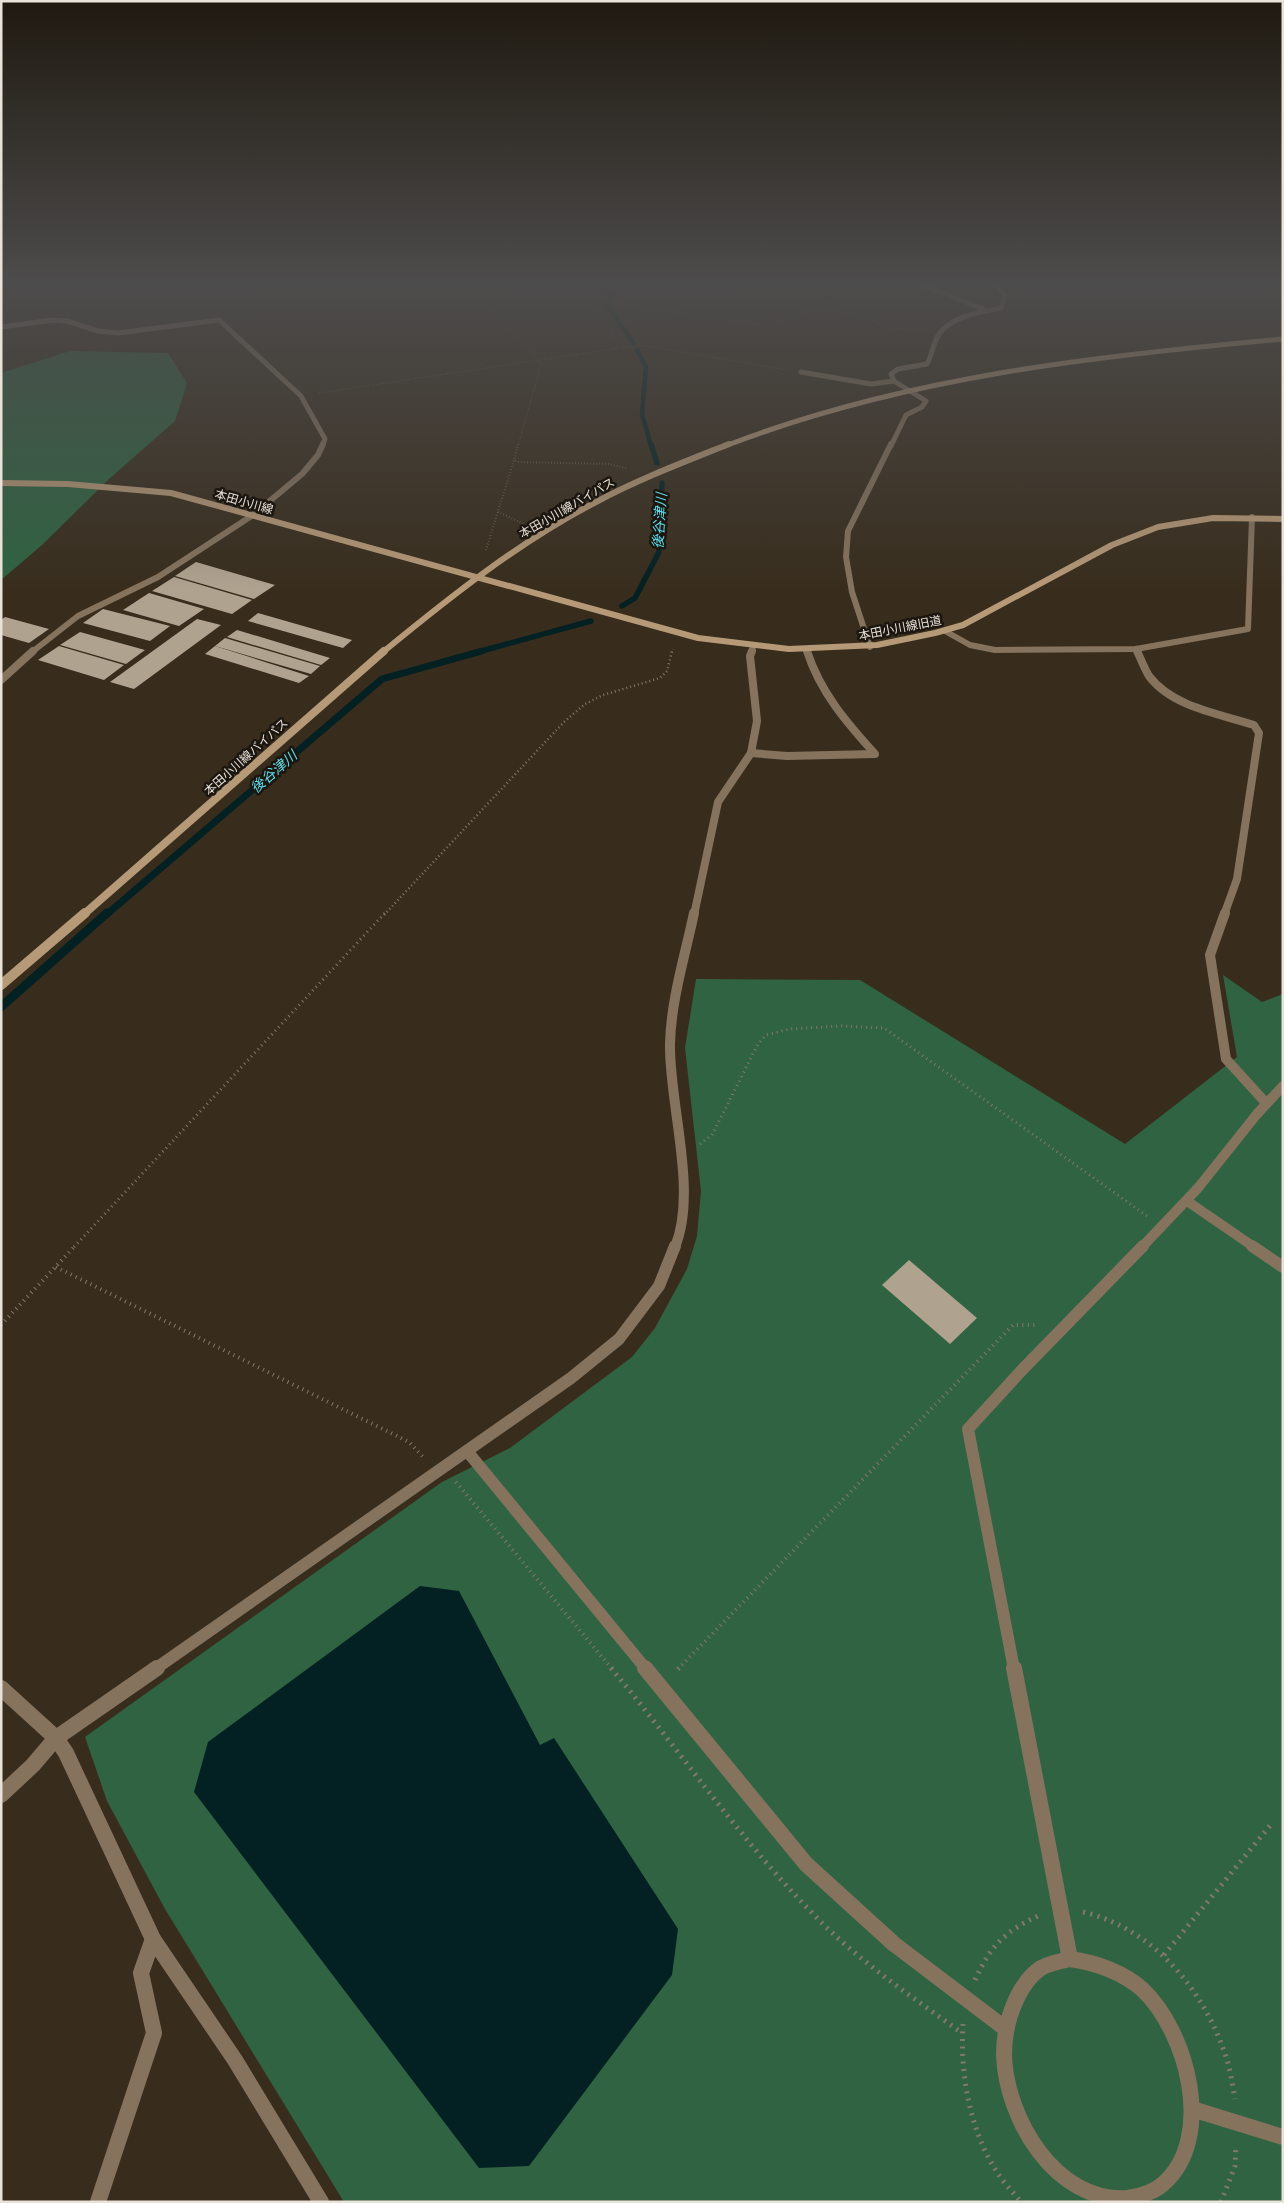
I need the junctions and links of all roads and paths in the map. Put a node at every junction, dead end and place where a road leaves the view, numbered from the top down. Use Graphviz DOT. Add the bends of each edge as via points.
graph roads {
  1 [pos="287,385"];
  2 [pos="373,385"];
  3 [pos="535,385"];
  4 [pos="900,385"];
  5 [pos="929,385"];
  6 [pos="907,389"];
  7 [pos="301,396"];
  8 [pos="514,460"];
  9 [pos="648,477"];
  10 [pos="1,483"];
  11 [pos="498,512"];
  12 [pos="253,516"];
  13 [pos="1252,517"];
  14 [pos="1283,518"];
  15 [pos="530,527"];
  16 [pos="489,540"];
  17 [pos="475,577"];
  18 [pos="945,631"];
  19 [pos="679,632"];
  20 [pos="753,647"];
  21 [pos="870,647"];
  22 [pos="1136,649"];
  23 [pos="807,650"];
  24 [pos="1,680"];
  25 [pos="751,753"];
  26 [pos="1,985"];
  27 [pos="1283,1086"];
  28 [pos="1266,1103"];
  29 [pos="699,1145"];
  30 [pos="1186,1201"];
  31 [pos="1162,1226"];
  32 [pos="56,1267"];
  33 [pos="1283,1267"];
  34 [pos="1,1325"];
  35 [pos="1053,1337"];
  36 [pos="467,1451"];
  37 [pos="438,1473"];
  38 [pos="678,1669"];
  39 [pos="1,1688"];
  40 [pos="56,1738"];
  41 [pos="1,1795"];
  42 [pos="1273,1822"];
  43 [pos="1062,1912"];
  44 [pos="153,1939"];
  45 [pos="1164,1955"];
  46 [pos="1070,1959"];
  47 [pos="966,1999"];
  48 [pos="1006,2029"];
  49 [pos="1192,2109"];
  50 [pos="1236,2122"];
  51 [pos="1283,2137"];
  52 [pos="98,2202"];
  53 [pos="321,2202"];
  54 [pos="1021,2202"];
  55 [pos="1221,2202"];
  1 -- 7 [label="street"];
  2 -- 7 [label="path"];
  3 -- 8 [label="path"];
  4 -- 6 [label="street"];
  5 -- 6 [label="main road, 本田小川線バイパス"];
  6 -- 9 [label="main road, 本田小川線バイパス" via="773,426"];
  6 -- 21 [label="street" via="923,399 925,404 906,415 848,531 846,557 852,592"];
  7 -- 12 [label="street" via="322,430 324,447 313,462"];
  8 -- 9 [label="path" via="621,466"];
  8 -- 11 [label="path"];
  9 -- 17 [label="main road, 本田小川線バイパス" via="581,509"];
  10 -- 12 [label="main road, 本田小川線" via="68,484 171,493"];
  11 -- 15 [label="path"];
  11 -- 16 [label="path"];
  12 -- 17 [label="main road, 本田小川線"];
  12 -- 24 [label="street" via="158,577 89,610"];
  13 -- 14 [label="main road, 本田小川線旧道"];
  13 -- 18 [label="main road, 本田小川線旧道" via="1213,518 1158,526 1112,545 963,625"];
  13 -- 22 [label="street" via="1248,629"];
  17 -- 19 [label="main road, 本田小川線旧道"];
  17 -- 26 [label="main road, 本田小川線バイパス" via="325,702"];
  18 -- 21 [label="main road, 本田小川線旧道"];
  18 -- 22 [label="street" via="970,646 995,650"];
  19 -- 20 [label="main road, 本田小川線旧道" via="691,638"];
  19 -- 32 [label="path" via="667,671 660,678 603,695 585,704 564,722"];
  20 -- 23 [label="main road, 本田小川線旧道"];
  20 -- 25 [label="street" via="750,656 757,720"];
  21 -- 23 [label="main road, 本田小川線旧道"];
  22 -- 28 [label="street" via="1151,679 1162,689 1181,700 1254,725 1259,733 1237,879 1210,955 1226,1059"];
  23 -- 25 [label="street" via="812,671 836,711 875,754 787,756"];
  25 -- 36 [label="street" via="718,802 677,991 670,1044 684,1196 677,1242 659,1286 620,1339 571,1378"];
  27 -- 28 [label="street"];
  28 -- 30 [label="street"];
  29 -- 31 [label="path" via="712,1135 758,1044 766,1036 784,1030 867,1024 884,1028"];
  30 -- 31 [label="street"];
  30 -- 33 [label="street"];
  31 -- 35 [label="street"];
  32 -- 34 [label="path"];
  32 -- 37 [label="path" via="410,1442"];
  35 -- 38 [label="path" via="1038,1325 1013,1325"];
  35 -- 43 [label="street" via="968,1430"];
  36 -- 37 [label="street"];
  36 -- 47 [label="street" via="806,1864 894,1944"];
  37 -- 40 [label="street"];
  39 -- 40 [label="street"];
  40 -- 41 [label="street"];
  40 -- 44 [label="street"];
  42 -- 45 [label="path"];
  43 -- 45 [label="path" via="1086,1912 1126,1926"];
  43 -- 46 [label="street"];
  43 -- 47 [label="path" via="1047,1912 1012,1927 984,1956"];
  44 -- 52 [label="street" via="141,1973 154,2033"];
  44 -- 53 [label="street" via="235,2060"];
  45 -- 50 [label="path" via="1197,1995 1222,2044 1237,2105"];
  46 -- 48 [label="street" via="1045,1966 1024,1983 1010,2009"];
  46 -- 49 [label="street" via="1098,1963 1126,1976 1152,2000 1172,2031 1186,2067"];
  47 -- 48 [label="street"];
  47 -- 54 [label="path" via="961,2045 969,2106 994,2166"];
  48 -- 49 [label="street" via="1003,2042 1006,2083 1021,2124 1045,2161 1076,2188 1110,2200 1143,2197 1169,2179 1174,2171 1186,2147"];
  49 -- 50 [label="street"];
  50 -- 51 [label="street"];
  50 -- 55 [label="path" via="1235,2166"];
}
